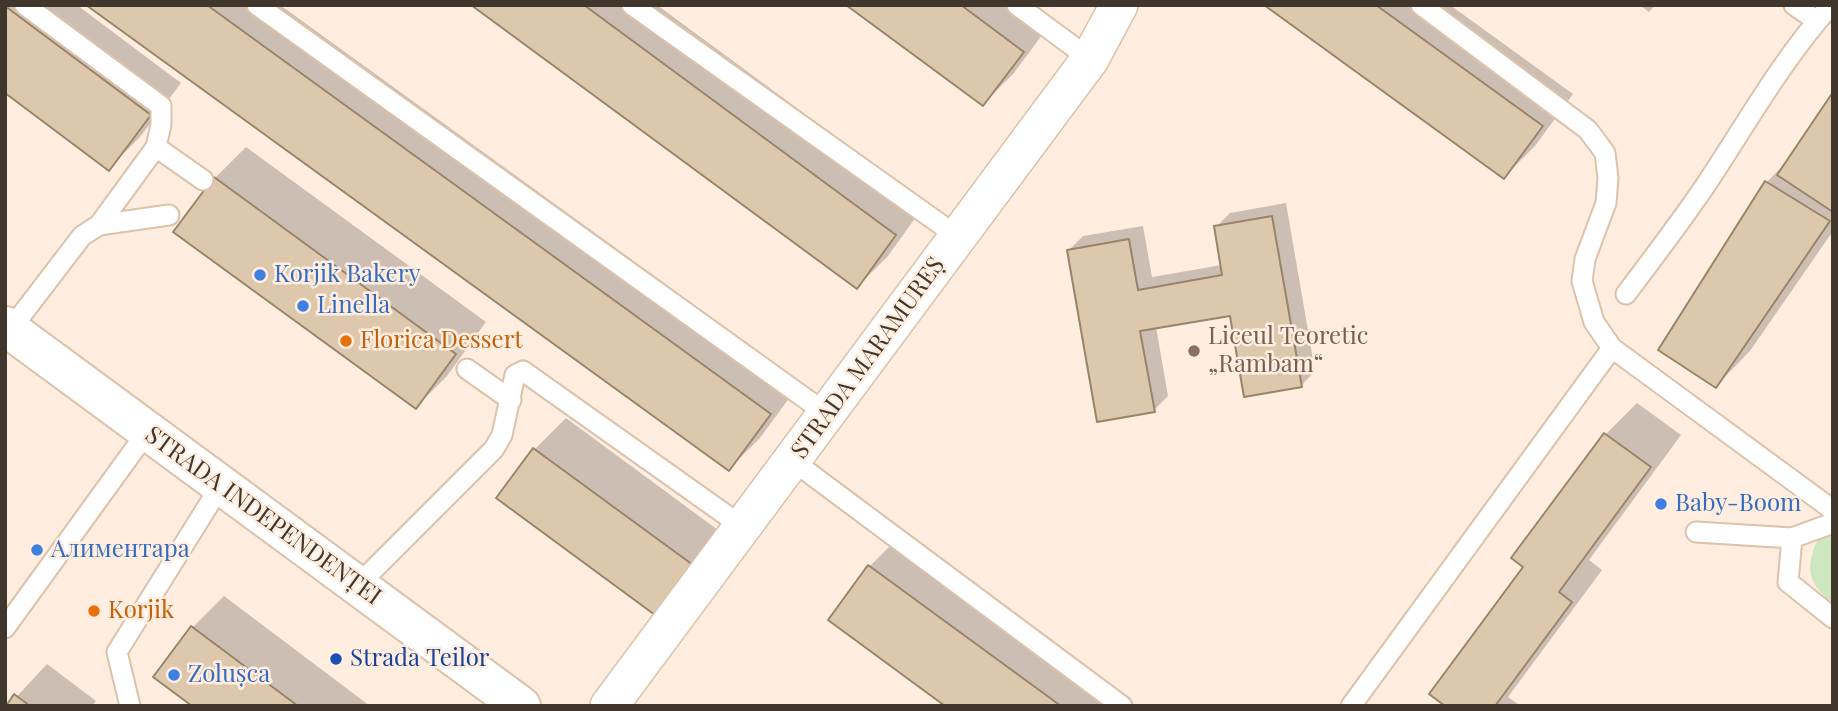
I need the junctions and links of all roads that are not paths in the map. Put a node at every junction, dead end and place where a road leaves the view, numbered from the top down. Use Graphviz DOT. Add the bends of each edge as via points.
graph roads {
  1 [pos="25,5"];
  2 [pos="257,5"];
  3 [pos="632,5"];
  4 [pos="1017,5"];
  5 [pos="1119,5"];
  6 [pos="1421,5"];
  7 [pos="1794,5"];
  8 [pos="1831,5"];
  9 [pos="1816,21"];
  10 [pos="1090,59"];
  11 [pos="156,147"];
  12 [pos="203,180"];
  13 [pos="169,215"];
  14 [pos="99,225"];
  15 [pos="957,236"];
  16 [pos="1626,294"];
  17 [pos="8,328"];
  18 [pos="1612,348"];
  19 [pos="467,369"];
  20 [pos="510,400"];
  21 [pos="827,414"];
  22 [pos="147,432"];
  23 [pos="793,461"];
  24 [pos="221,485"];
  25 [pos="1833,510"];
  26 [pos="1833,523"];
  27 [pos="743,527"];
  28 [pos="1696,532"];
  29 [pos="1792,538"];
  30 [pos="358,585"];
  31 [pos="1833,618"];
  32 [pos="5,628"];
  33 [pos="130,706"];
  34 [pos="522,706"];
  35 [pos="609,706"];
  36 [pos="1122,706"];
  37 [pos="1351,706"];
  1 -- 11 [label="lane" via="161,106"];
  2 -- 21 [label="lane"];
  3 -- 15 [label="lane"];
  4 -- 10 [label="lane"];
  5 -- 10 [label="street, STRADA MARAMUREȘ"];
  6 -- 18 [label="lane" via="1588,130 1605,153 1606,203 1585,259 1582,281 1594,322"];
  7 -- 9 [label="lane"];
  8 -- 9 [label="lane"];
  9 -- 16 [label="lane"];
  10 -- 15 [label="street, STRADA MARAMUREȘ"];
  11 -- 12 [label="lane"];
  11 -- 14 [label="lane"];
  13 -- 14 [label="lane"];
  14 -- 17 [label="lane" via="82,236"];
  15 -- 21 [label="street, STRADA MARAMUREȘ"];
  17 -- 22 [label="main road, STRADA INDEPENDENȚEI"];
  18 -- 25 [label="lane"];
  18 -- 37 [label="lane"];
  19 -- 20 [label="lane"];
  20 -- 27 [label="lane" via="515,376 523,371"];
  20 -- 30 [label="lane" via="494,449"];
  21 -- 23 [label="street, STRADA MARAMUREȘ"];
  22 -- 24 [label="main road, STRADA INDEPENDENȚEI"];
  22 -- 32 [label="lane"];
  23 -- 27 [label="street, STRADA MARAMUREȘ"];
  23 -- 36 [label="lane"];
  24 -- 30 [label="main road, STRADA INDEPENDENȚEI"];
  24 -- 33 [label="lane" via="117,652"];
  26 -- 29 [label="lane"];
  27 -- 35 [label="street, STRADA MARAMUREȘ"];
  28 -- 29 [label="lane"];
  29 -- 31 [label="lane" via="1788,582"];
  30 -- 34 [label="main road, STRADA INDEPENDENȚEI"];
}
